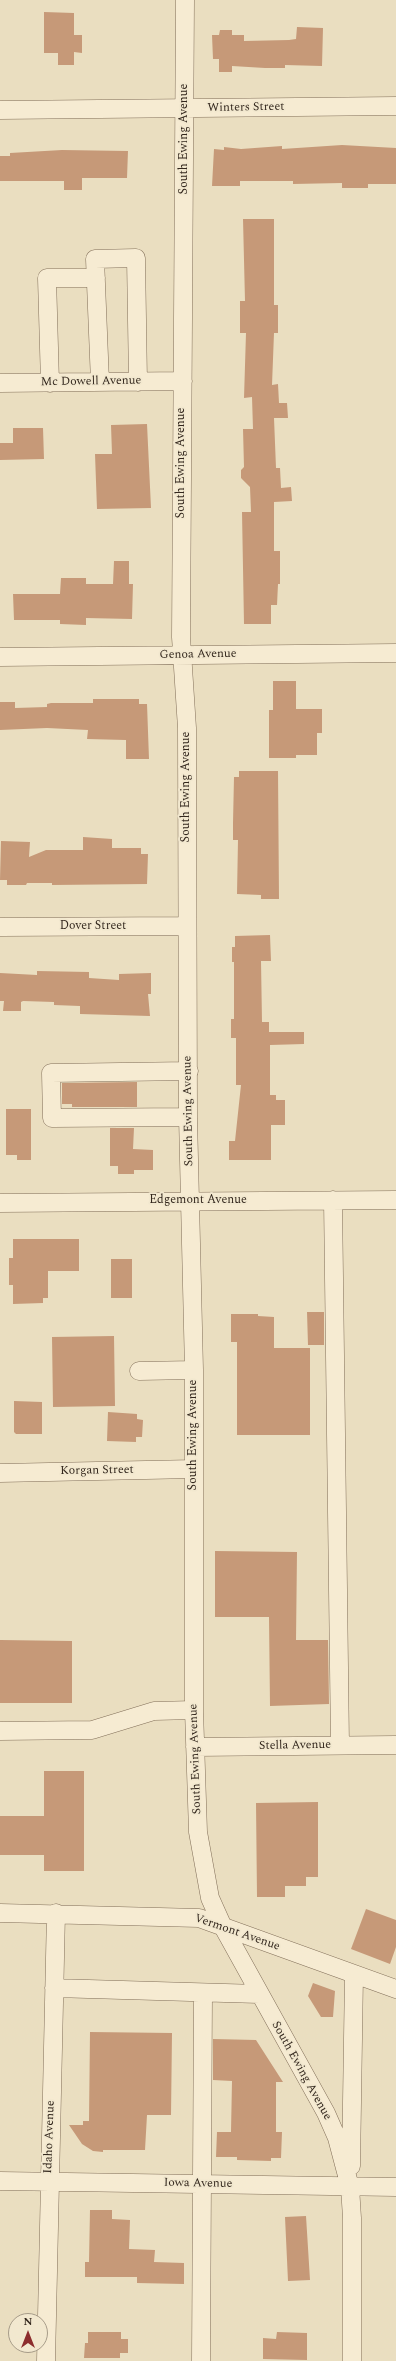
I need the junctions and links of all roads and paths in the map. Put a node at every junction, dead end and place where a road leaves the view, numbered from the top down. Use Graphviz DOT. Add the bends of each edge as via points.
graph roads {
  1 [pos="185,0"];
  2 [pos="396,106"];
  3 [pos="184,109"];
  4 [pos="0,110"];
  5 [pos="96,278"];
  6 [pos="100,382"];
  7 [pos="138,382"];
  8 [pos="183,382"];
  9 [pos="0,383"];
  10 [pos="50,383"];
  11 [pos="396,652"];
  12 [pos="182,654"];
  13 [pos="0,657"];
  14 [pos="187,926"];
  15 [pos="0,927"];
  16 [pos="189,1071"];
  17 [pos="188,1117"];
  18 [pos="191,1200"];
  19 [pos="333,1200"];
  20 [pos="396,1200"];
  21 [pos="0,1203"];
  22 [pos="194,1370"];
  23 [pos="139,1371"];
  24 [pos="194,1469"];
  25 [pos="0,1473"];
  26 [pos="194,1710"];
  27 [pos="0,1731"];
  28 [pos="396,1744"];
  29 [pos="340,1745"];
  30 [pos="195,1747"];
  31 [pos="0,1913"];
  32 [pos="56,1913"];
  33 [pos="224,1927"];
  34 [pos="354,1975"];
  35 [pos="54,1988"];
  36 [pos="396,1989"];
  37 [pos="203,1994"];
  38 [pos="259,1994"];
  39 [pos="0,2181"];
  40 [pos="49,2181"];
  41 [pos="204,2184"];
  42 [pos="350,2187"];
  43 [pos="396,2187"];
  44 [pos="46,2361"];
  45 [pos="201,2361"];
  46 [pos="352,2361"];
  1 -- 3 [label="street, South Ewing Avenue"];
  2 -- 3 [label="street, Winters Street"];
  3 -- 4 [label="street, Winters Street"];
  3 -- 8 [label="street, South Ewing Avenue"];
  5 -- 6 [label="street"];
  5 -- 7 [label="street" via="95,259 136,258"];
  5 -- 10 [label="street" via="47,278"];
  6 -- 7 [label="street, Mc Dowell Avenue"];
  6 -- 10 [label="street, Mc Dowell Avenue"];
  7 -- 8 [label="street, Mc Dowell Avenue"];
  8 -- 12 [label="street, South Ewing Avenue"];
  9 -- 10 [label="street, Mc Dowell Avenue"];
  11 -- 12 [label="street, Genoa Avenue"];
  12 -- 13 [label="street, Genoa Avenue"];
  12 -- 14 [label="street, South Ewing Avenue" via="187,728"];
  14 -- 15 [label="street, Dover Street"];
  14 -- 16 [label="street, South Ewing Avenue"];
  16 -- 17 [label="street, South Ewing Avenue"];
  16 -- 17 [label="street" via="51,1073 52,1118"];
  17 -- 18 [label="street, South Ewing Avenue"];
  18 -- 19 [label="street, Edgemont Avenue"];
  18 -- 21 [label="street, Edgemont Avenue"];
  18 -- 22 [label="street, South Ewing Avenue"];
  19 -- 20 [label="street, Edgemont Avenue"];
  19 -- 29 [label="street"];
  22 -- 23 [label="street"];
  22 -- 24 [label="street, South Ewing Avenue"];
  24 -- 25 [label="street, Korgan Street"];
  24 -- 26 [label="street, South Ewing Avenue"];
  26 -- 27 [label="street" via="154,1711 92,1730"];
  26 -- 30 [label="street, South Ewing Avenue"];
  28 -- 29 [label="street, Stella Avenue"];
  29 -- 30 [label="street, Stella Avenue"];
  30 -- 33 [label="street, South Ewing Avenue" via="198,1832 203,1865 210,1898"];
  31 -- 32 [label="street, Vermont Avenue"];
  32 -- 33 [label="street, Vermont Avenue" via="177,1916 198,1918"];
  32 -- 35 [label="street, Idaho Avenue"];
  33 -- 34 [label="street, Vermont Avenue"];
  33 -- 38 [label="street, South Ewing Avenue"];
  34 -- 36 [label="street, Vermont Avenue"];
  34 -- 42 [label="street, South Ewing Avenue"];
  35 -- 37 [label="street"];
  35 -- 40 [label="street, Idaho Avenue"];
  37 -- 38 [label="street"];
  37 -- 41 [label="street"];
  38 -- 42 [label="street, South Ewing Avenue" via="326,2113 337,2138"];
  39 -- 40 [label="street, Iowa Avenue"];
  40 -- 41 [label="street, Iowa Avenue"];
  40 -- 44 [label="street, Idaho Avenue"];
  41 -- 42 [label="street, Iowa Avenue"];
  41 -- 45 [label="street"];
  42 -- 43 [label="street, Iowa Avenue"];
  42 -- 46 [label="street, South Ewing Avenue"];
}
